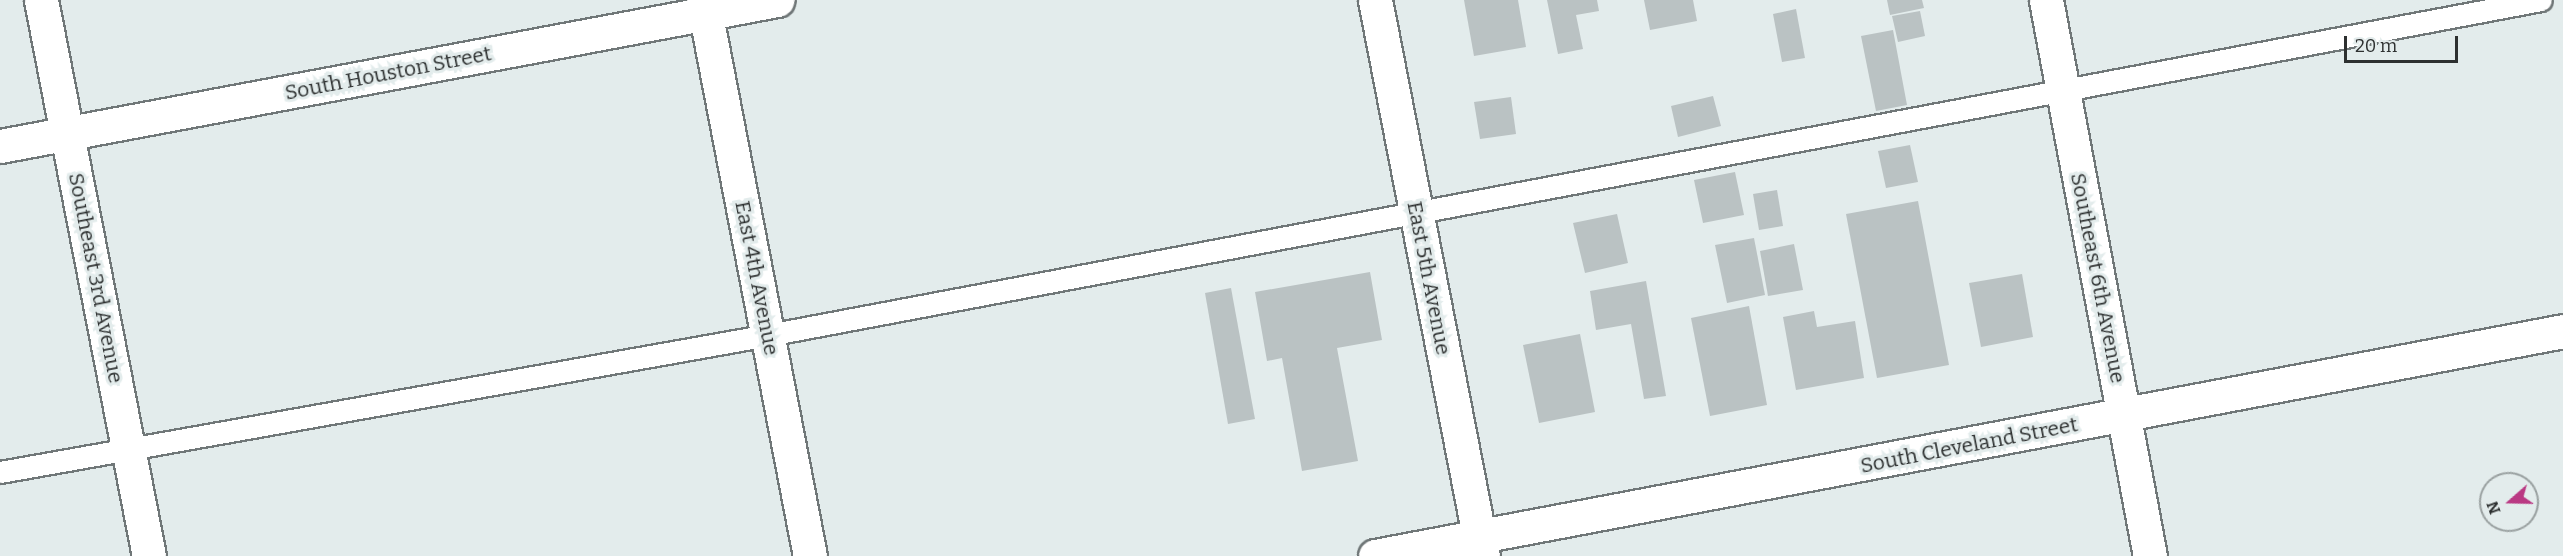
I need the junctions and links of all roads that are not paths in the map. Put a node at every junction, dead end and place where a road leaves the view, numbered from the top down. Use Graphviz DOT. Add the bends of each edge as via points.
graph roads {
  1 [pos="41,0"];
  2 [pos="777,0"];
  3 [pos="1375,0"];
  4 [pos="2046,0"];
  5 [pos="2541,0"];
  6 [pos="704,7"];
  7 [pos="2063,91"];
  8 [pos="67,134"];
  9 [pos="0,146"];
  10 [pos="1415,213"];
  11 [pos="2563,331"];
  12 [pos="768,335"];
  13 [pos="2124,416"];
  14 [pos="129,448"];
  15 [pos="0,472"];
  16 [pos="1482,547"];
  17 [pos="149,556"];
  18 [pos="810,556"];
  19 [pos="1375,556"];
  20 [pos="2150,556"];
  1 -- 8 [label="street, Southeast 3rd Avenue"];
  2 -- 6 [label="street, South Houston Street"];
  3 -- 10 [label="street, East 5th Avenue"];
  4 -- 7 [label="street, Southeast 6th Avenue"];
  5 -- 7 [label="lane"];
  6 -- 8 [label="street, South Houston Street"];
  6 -- 12 [label="street, East 4th Avenue"];
  7 -- 10 [label="lane"];
  7 -- 13 [label="street, Southeast 6th Avenue"];
  8 -- 9 [label="street, South Houston Street"];
  8 -- 14 [label="street, Southeast 3rd Avenue"];
  10 -- 12 [label="lane"];
  10 -- 16 [label="street, East 5th Avenue"];
  11 -- 13 [label="street, South Cleveland Street"];
  12 -- 14 [label="lane"];
  12 -- 18 [label="street, East 4th Avenue"];
  13 -- 16 [label="street, South Cleveland Street"];
  13 -- 20 [label="street, Southeast 6th Avenue"];
  14 -- 15 [label="lane"];
  14 -- 17 [label="street, Southeast 3rd Avenue"];
  16 -- 19 [label="street, South Cleveland Street"];
}
